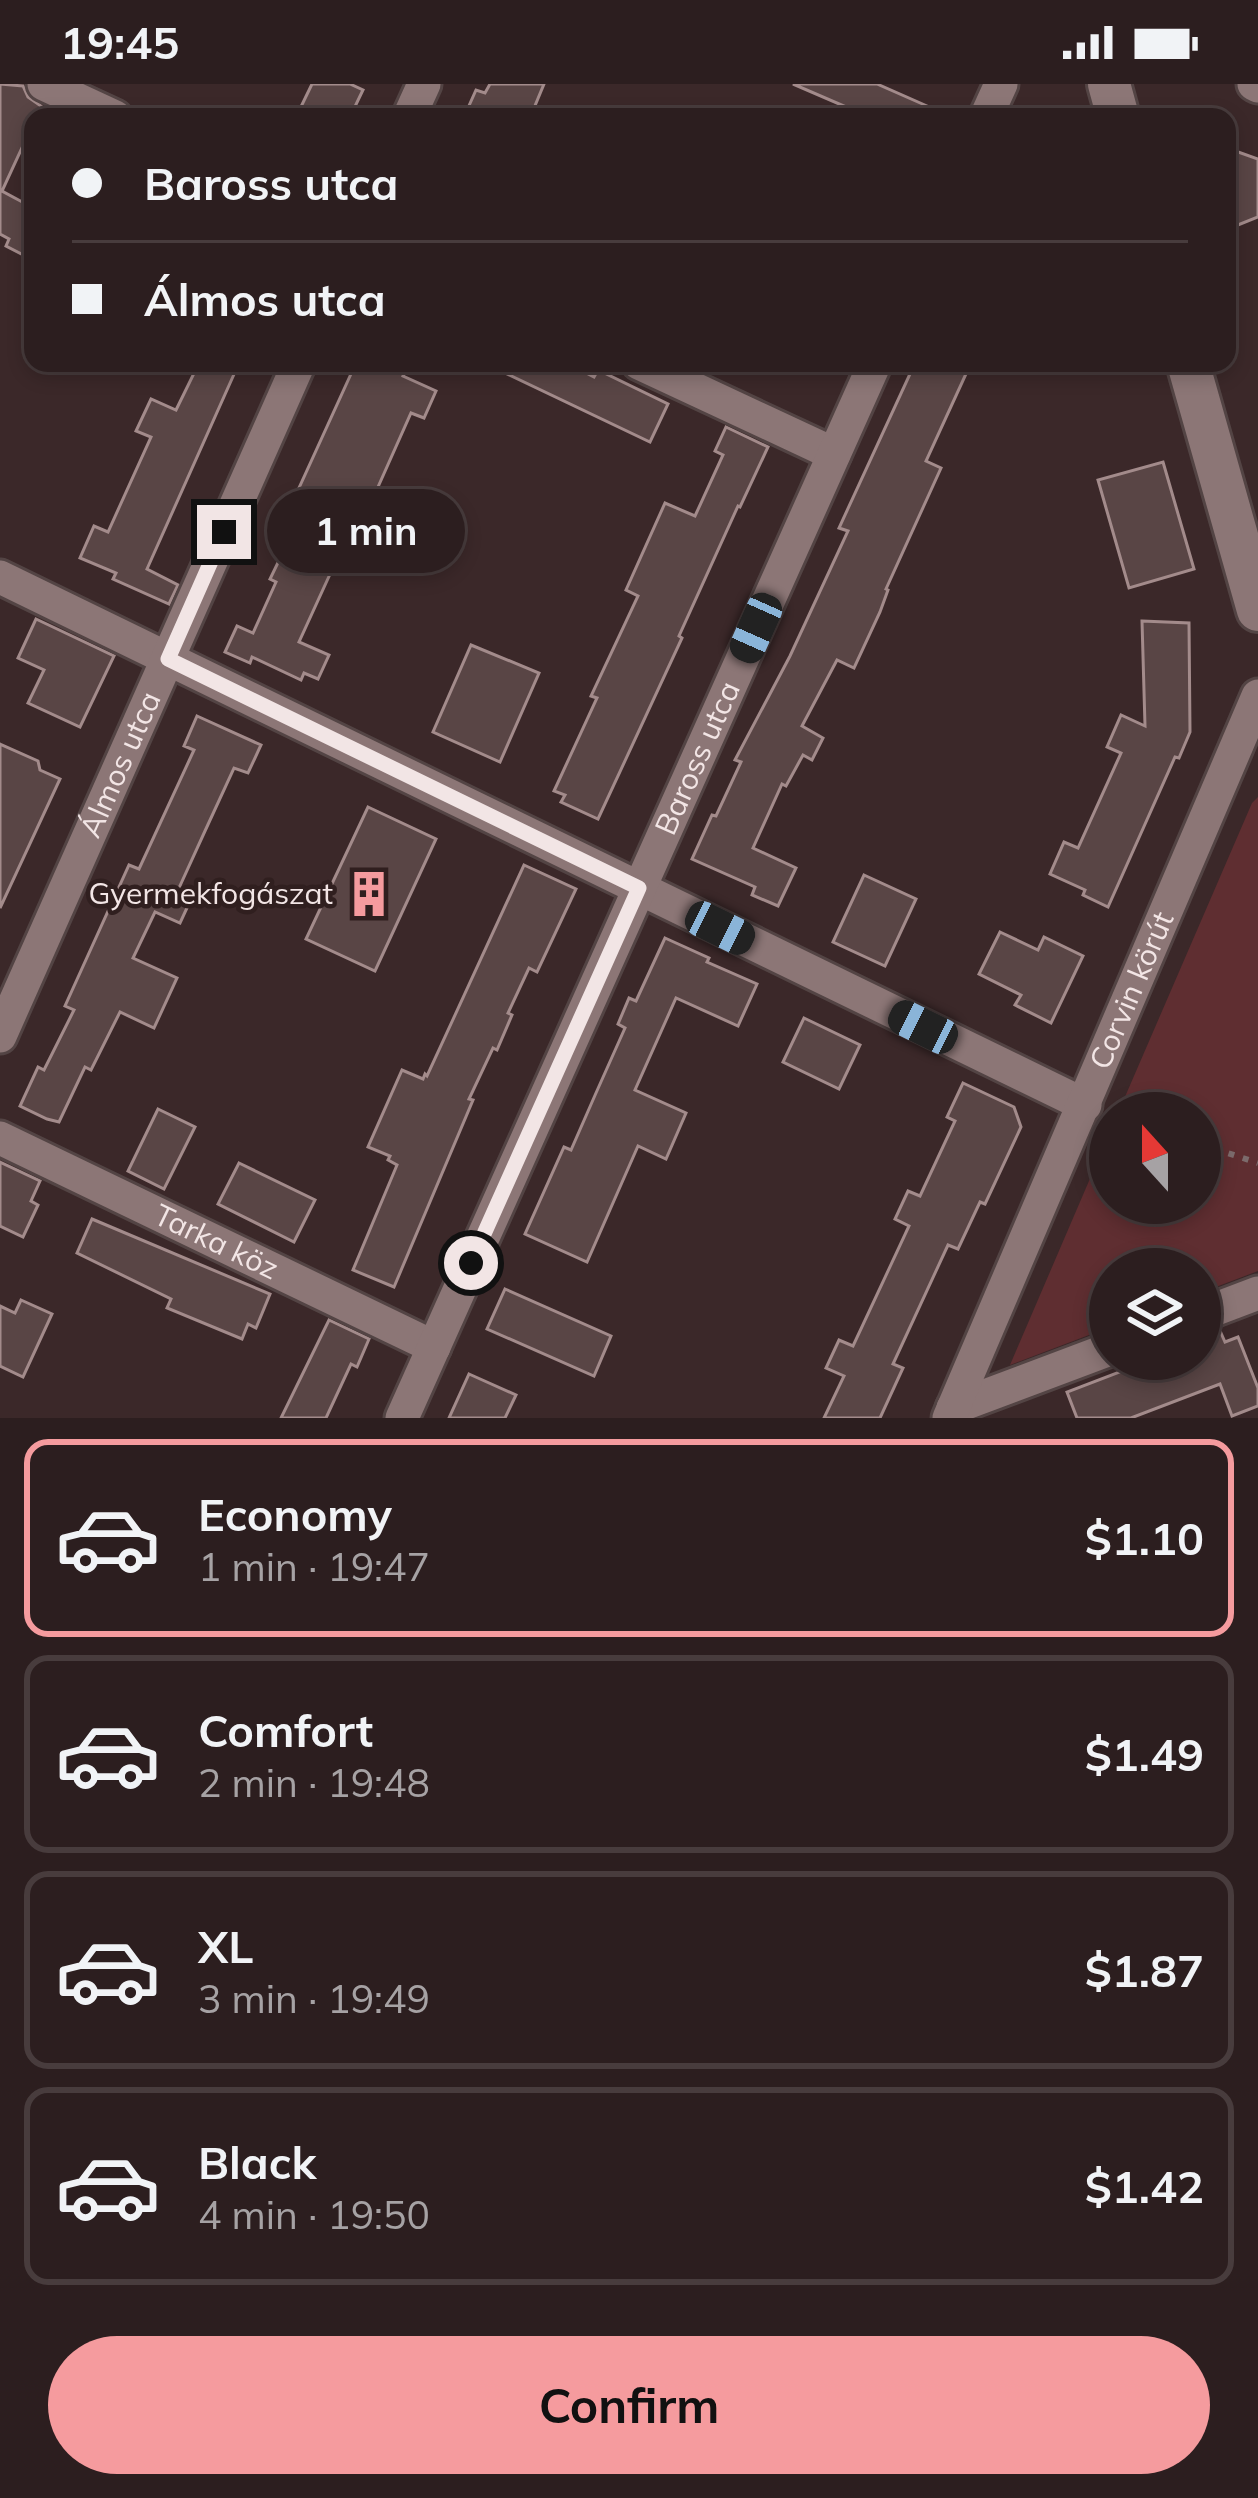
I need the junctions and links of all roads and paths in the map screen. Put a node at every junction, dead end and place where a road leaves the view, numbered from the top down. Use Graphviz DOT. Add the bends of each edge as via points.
graph roads {
  1 [pos="44,84"];
  2 [pos="96,108"];
  3 [pos="295,372"];
  4 [pos="658,372"];
  5 [pos="871,372"];
  6 [pos="1191,372"];
  7 [pos="834,454"];
  8 [pos="0,577"];
  9 [pos="1258,610"];
  10 [pos="168,659"];
  11 [pos="1258,696"];
  12 [pos="639,888"];
  13 [pos="0,1036"];
  14 [pos="1085,1106"];
  15 [pos="0,1138"];
  16 [pos="1221,1151"];
  17 [pos="1258,1163"];
  18 [pos="1258,1293"];
  19 [pos="1221,1307"];
  20 [pos="434,1347"];
  21 [pos="1089,1357"];
  22 [pos="951,1413"];
  23 [pos="402,1418"];
  1 -- 2 [label="street"];
  3 -- 10 [label="street, Álmos utca"];
  4 -- 7 [label="street"];
  5 -- 7 [label="street, Baross utca"];
  6 -- 9 [label="street"];
  7 -- 12 [label="street, Baross utca"];
  8 -- 10 [label="street"];
  10 -- 12 [label="street"];
  10 -- 13 [label="street, Álmos utca"];
  11 -- 14 [label="street, Corvin körút"];
  12 -- 14 [label="street"];
  12 -- 20 [label="street, Baross utca"];
  14 -- 22 [label="street, Corvin körút"];
  15 -- 20 [label="street, Tarka köz"];
  16 -- 17 [label="path"];
  18 -- 19 [label="street"];
  20 -- 23 [label="street, Baross utca"];
  21 -- 22 [label="street"];
}
